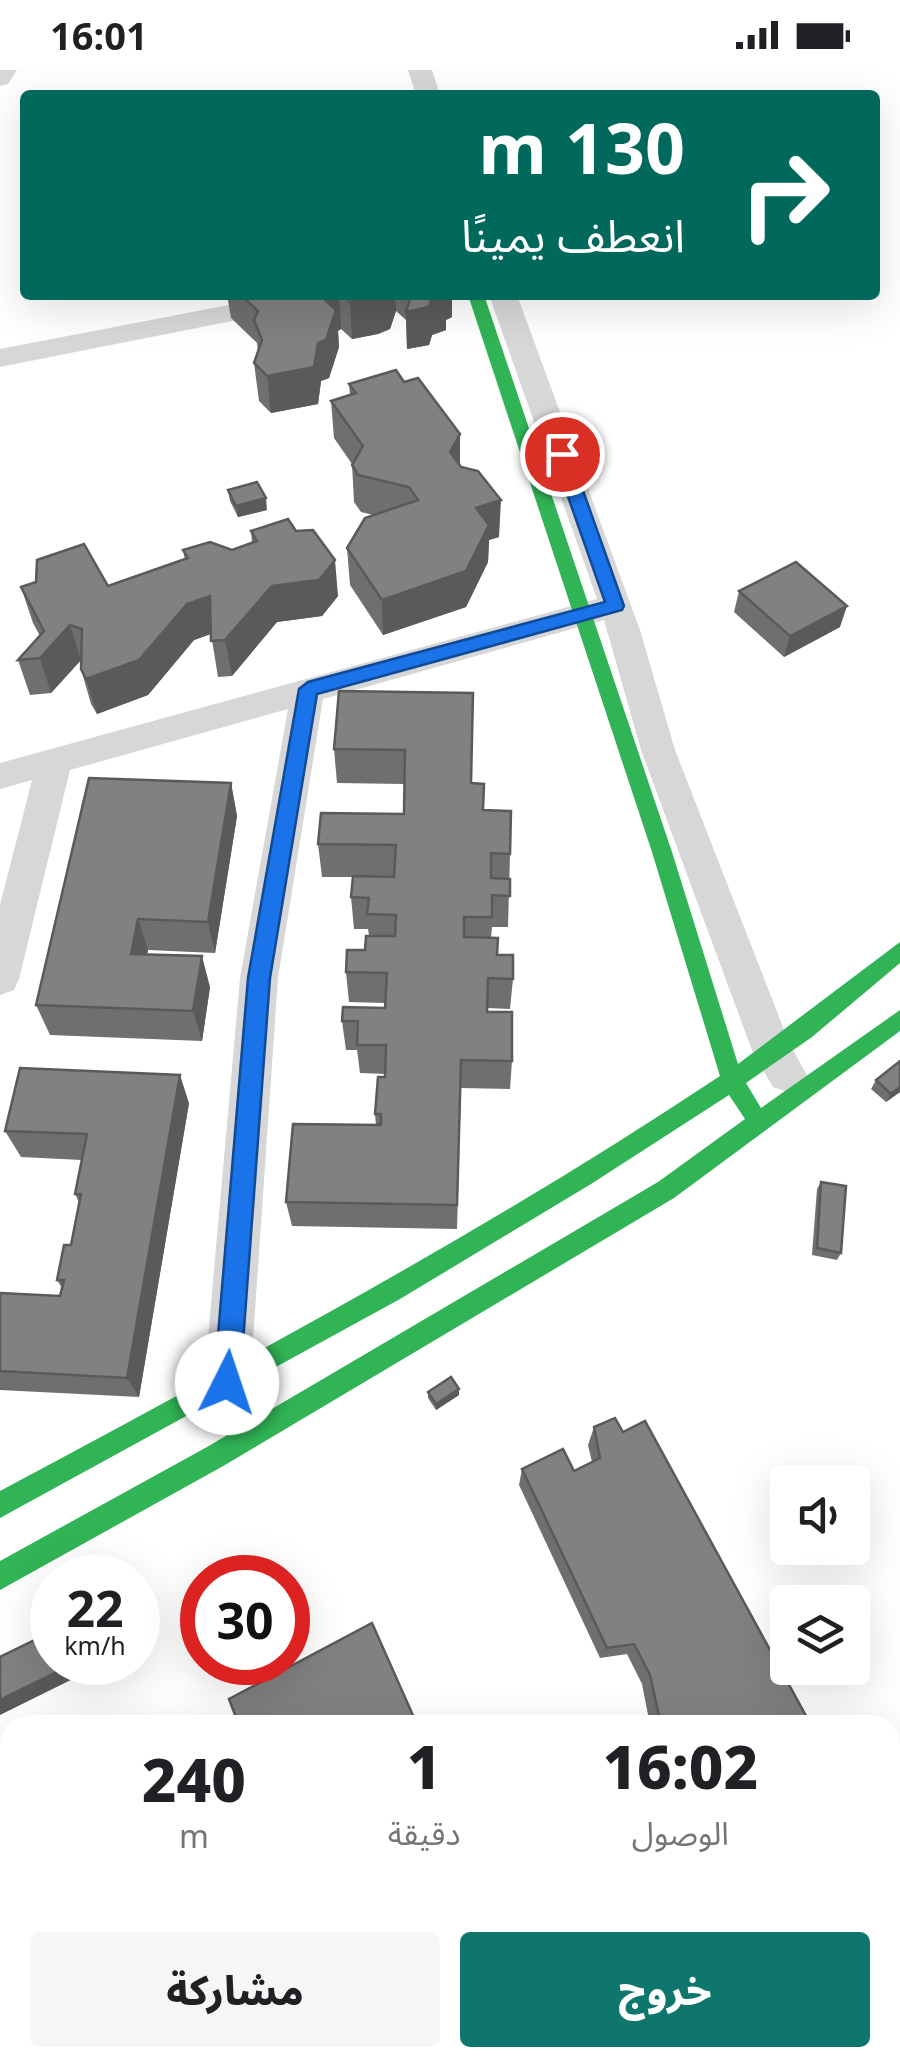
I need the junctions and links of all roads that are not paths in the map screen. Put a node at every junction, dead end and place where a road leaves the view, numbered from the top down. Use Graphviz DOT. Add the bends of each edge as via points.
graph roads {
  1 [pos="5,70"];
  2 [pos="0,79"];
  3 [pos="297,300"];
  4 [pos="478,300"];
  5 [pos="504,300"];
  6 [pos="0,358"];
  7 [pos="599,609"];
  8 [pos="308,689"];
  9 [pos="55,760"];
  10 [pos="0,776"];
  11 [pos="900,952"];
  12 [pos="0,979"];
  13 [pos="900,1019"];
  14 [pos="774,1053"];
  15 [pos="732,1080"];
  16 [pos="800,1096"];
  17 [pos="759,1126"];
  18 [pos="227,1383"];
  19 [pos="0,1505"];
  20 [pos="0,1576"];
  1 -- 2 [label="street"];
  3 -- 6 [label="street"];
  4 -- 7 [label="main road"];
  5 -- 7 [label="street"];
  7 -- 8 [label="street"];
  7 -- 14 [label="street"];
  7 -- 15 [label="main road"];
  8 -- 9 [label="street"];
  8 -- 18 [label="street" via="259,978"];
  9 -- 10 [label="street"];
  9 -- 12 [label="street"];
  11 -- 14 [label="main road"];
  13 -- 16 [label="main road"];
  14 -- 15 [label="main road"];
  14 -- 16 [label="street"];
  15 -- 17 [label="main road"];
  15 -- 18 [label="main road" via="568,1186"];
  16 -- 17 [label="main road"];
  17 -- 20 [label="main road" via="635,1209"];
  18 -- 19 [label="main road"];
}
